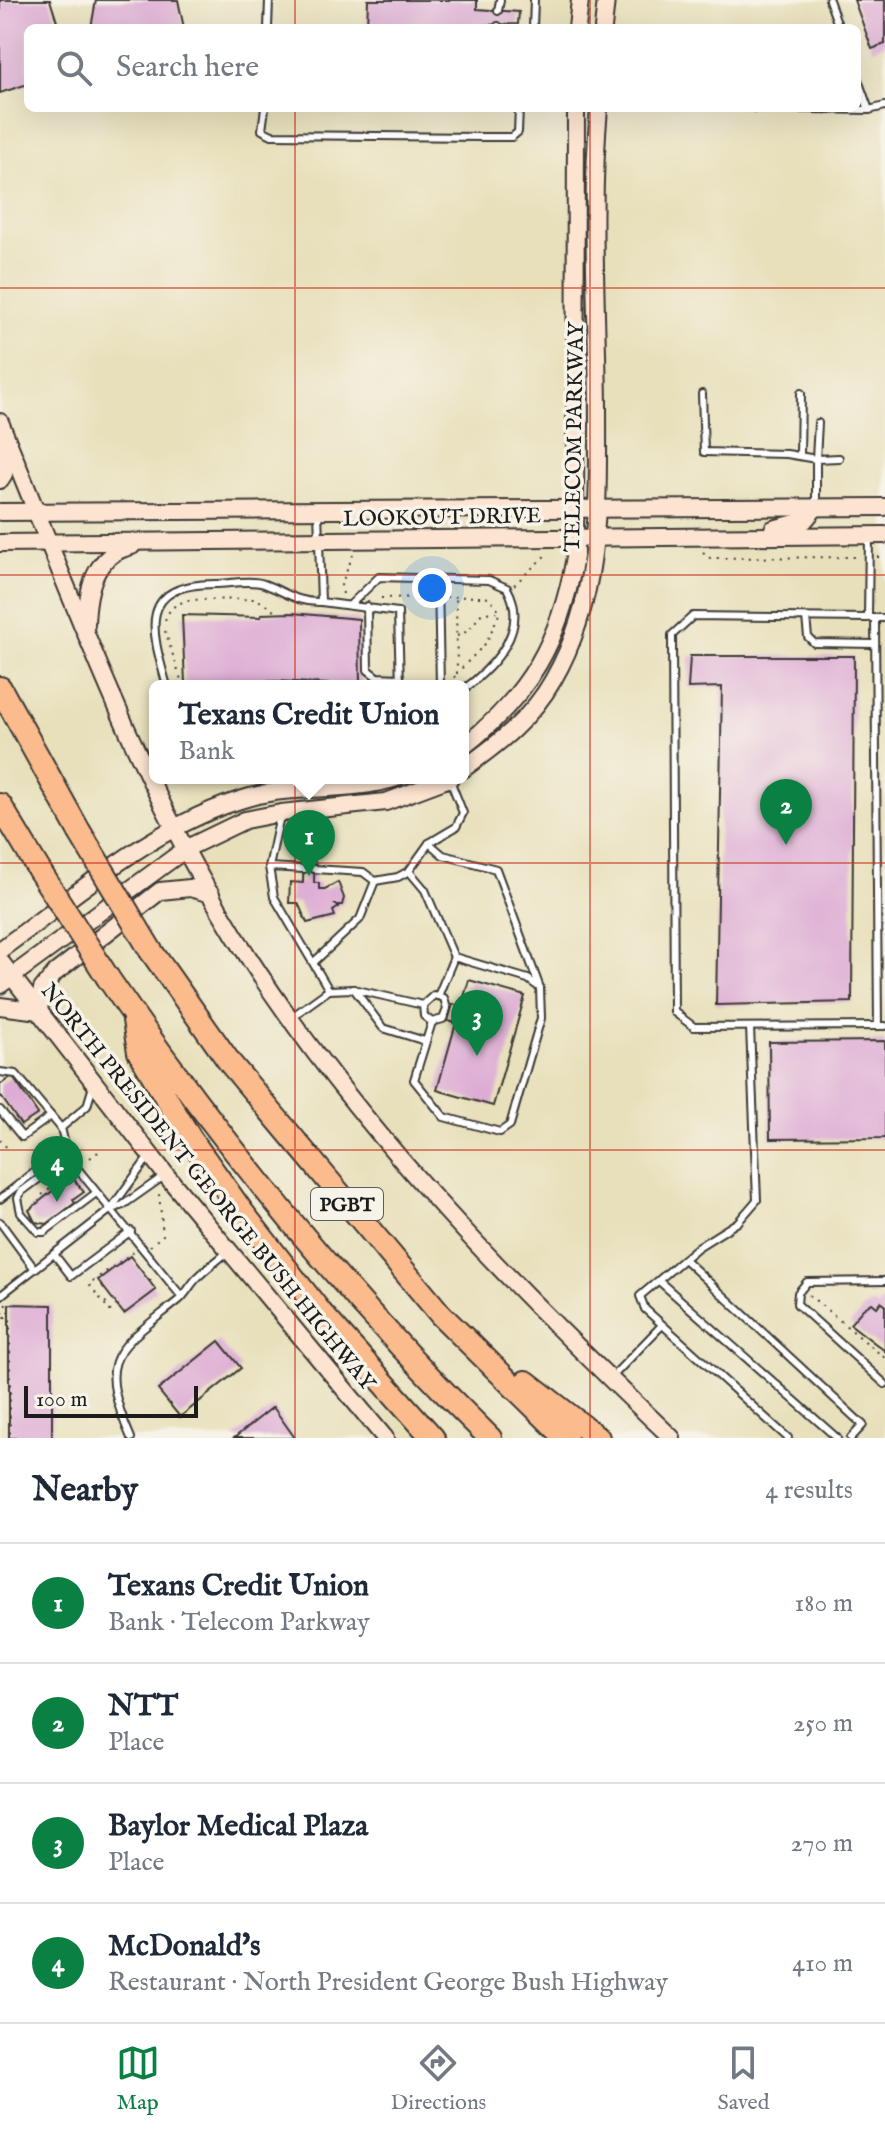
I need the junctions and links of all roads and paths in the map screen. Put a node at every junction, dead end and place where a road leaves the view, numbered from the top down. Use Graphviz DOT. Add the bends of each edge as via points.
graph roads {
  1 [pos="269,0"];
  2 [pos="500,0"];
  3 [pos="534,0"];
  4 [pos="580,0"];
  5 [pos="606,0"];
  6 [pos="829,0"];
  7 [pos="498,11"];
  8 [pos="268,24"];
  9 [pos="533,24"];
  10 [pos="577,24"];
  11 [pos="603,24"];
  12 [pos="838,24"];
  13 [pos="861,88"];
  14 [pos="885,106"];
  15 [pos="861,110"];
  16 [pos="869,110"];
  17 [pos="262,112"];
  18 [pos="519,112"];
  19 [pos="576,112"];
  20 [pos="599,112"];
  21 [pos="801,393"];
  22 [pos="702,394"];
  23 [pos="0,422"];
  24 [pos="818,423"];
  25 [pos="0,436"];
  26 [pos="800,456"];
  27 [pos="839,458"];
  28 [pos="816,459"];
  29 [pos="0,480"];
  30 [pos="576,507"];
  31 [pos="598,507"];
  32 [pos="816,507"];
  33 [pos="885,507"];
  34 [pos="318,511"];
  35 [pos="0,512"];
  36 [pos="37,512"];
  37 [pos="877,535"];
  38 [pos="741,537"];
  39 [pos="576,538"];
  40 [pos="596,538"];
  41 [pos="320,540"];
  42 [pos="156,541"];
  43 [pos="0,543"];
  44 [pos="48,543"];
  45 [pos="697,546"];
  46 [pos="548,553"];
  47 [pos="353,555"];
  48 [pos="858,557"];
  49 [pos="879,557"];
  50 [pos="885,557"];
  51 [pos="438,579"];
  52 [pos="514,586"];
  53 [pos="343,594"];
  54 [pos="431,597"];
  55 [pos="445,597"];
  56 [pos="456,597"];
  57 [pos="381,598"];
  58 [pos="321,602"];
  59 [pos="351,604"];
  60 [pos="367,606"];
  61 [pos="274,611"];
  62 [pos="500,612"];
  63 [pos="806,618"];
  64 [pos="871,618"];
  65 [pos="885,618"];
  66 [pos="86,630"];
  67 [pos="456,637"];
  68 [pos="875,644"];
  69 [pos="457,673"];
  70 [pos="165,680"];
  71 [pos="181,680"];
  72 [pos="391,680"];
  73 [pos="400,680"];
  74 [pos="444,680"];
  75 [pos="453,680"];
  76 [pos="469,685"];
  77 [pos="0,688"];
  78 [pos="469,742"];
  79 [pos="469,764"];
  80 [pos="149,777"];
  81 [pos="153,784"];
  82 [pos="364,784"];
  83 [pos="434,784"];
  84 [pos="452,784"];
  85 [pos="0,805"];
  86 [pos="281,813"];
  87 [pos="175,825"];
  88 [pos="429,843"];
  89 [pos="187,848"];
  90 [pos="269,867"];
  91 [pos="304,869"];
  92 [pos="314,869"];
  93 [pos="409,871"];
  94 [pos="375,881"];
  95 [pos="211,894"];
  96 [pos="0,950"];
  97 [pos="454,957"];
  98 [pos="0,961"];
  99 [pos="314,962"];
  100 [pos="6,980"];
  101 [pos="540,988"];
  102 [pos="353,989"];
  103 [pos="329,990"];
  104 [pos="438,996"];
  105 [pos="423,1005"];
  106 [pos="0,1006"];
  107 [pos="39,1011"];
  108 [pos="134,1015"];
  109 [pos="290,1018"];
  110 [pos="432,1022"];
  111 [pos="882,1026"];
  112 [pos="750,1027"];
  113 [pos="425,1041"];
  114 [pos="0,1072"];
  115 [pos="94,1082"];
  116 [pos="0,1110"];
  117 [pos="51,1116"];
  118 [pos="61,1128"];
  119 [pos="0,1139"];
  120 [pos="7,1148"];
  121 [pos="64,1149"];
  122 [pos="101,1150"];
  123 [pos="150,1156"];
  124 [pos="68,1157"];
  125 [pos="90,1158"];
  126 [pos="166,1175"];
  127 [pos="75,1178"];
  128 [pos="96,1193"];
  129 [pos="159,1194"];
  130 [pos="42,1195"];
  131 [pos="0,1199"];
  132 [pos="110,1210"];
  133 [pos="0,1222"];
  134 [pos="131,1231"];
  135 [pos="150,1246"];
  136 [pos="228,1251"];
  137 [pos="54,1254"];
  138 [pos="139,1254"];
  139 [pos="684,1259"];
  140 [pos="34,1268"];
  141 [pos="148,1270"];
  142 [pos="150,1281"];
  143 [pos="659,1281"];
  144 [pos="885,1281"];
  145 [pos="0,1296"];
  146 [pos="182,1297"];
  147 [pos="111,1298"];
  148 [pos="798,1298"];
  149 [pos="8,1301"];
  150 [pos="104,1304"];
  151 [pos="117,1305"];
  152 [pos="441,1315"];
  153 [pos="662,1325"];
  154 [pos="885,1358"];
  155 [pos="610,1379"];
  156 [pos="885,1384"];
  157 [pos="10,1438"];
  158 [pos="131,1438"];
  159 [pos="385,1438"];
  160 [pos="433,1438"];
  161 [pos="490,1438"];
  162 [pos="566,1438"];
  163 [pos="598,1438"];
  164 [pos="672,1438"];
  165 [pos="788,1438"];
  166 [pos="837,1438"];
  167 [pos="851,1438"];
  1 -- 8 [label="lane"];
  2 -- 7 [label="lane"];
  3 -- 9 [label="lane"];
  4 -- 10 [label="main road"];
  5 -- 11 [label="main road"];
  6 -- 12 [label="lane"];
  13 -- 16 [label="lane"];
  14 -- 16 [label="lane"];
  15 -- 16 [label="lane"];
  17 -- 18 [label="lane" via="262,130 272,135 512,137 518,132"];
  19 -- 30 [label="main road, TELECOM PARKWAY"];
  20 -- 31 [label="main road, TELECOM PARKWAY"];
  21 -- 26 [label="lane"];
  22 -- 26 [label="lane" via="704,452"];
  23 -- 36 [label="main road"];
  24 -- 28 [label="lane"];
  25 -- 29 [label="main road" via="5,458"];
  26 -- 28 [label="lane"];
  27 -- 28 [label="lane"];
  28 -- 32 [label="lane"];
  30 -- 31 [label="main road, LOOKOUT DRIVE"];
  30 -- 34 [label="main road, LOOKOUT DRIVE"];
  30 -- 39 [label="main road, TELECOM PARKWAY"];
  31 -- 32 [label="main road, LOOKOUT DRIVE"];
  31 -- 40 [label="main road, TELECOM PARKWAY"];
  32 -- 33 [label="main road, LOOKOUT DRIVE"];
  32 -- 38 [label="main road" via="804,521"];
  34 -- 36 [label="main road, LOOKOUT DRIVE"];
  34 -- 41 [label="lane"];
  35 -- 36 [label="main road, LOOKOUT DRIVE"];
  36 -- 44 [label="main road"];
  37 -- 38 [label="main road, LOOKOUT DRIVE"];
  37 -- 64 [label="lane"];
  38 -- 40 [label="main road, LOOKOUT DRIVE"];
  39 -- 40 [label="main road, LOOKOUT DRIVE"];
  39 -- 41 [label="main road, LOOKOUT DRIVE"];
  39 -- 78 [label="main road, TELECOM PARKWAY" via="561,617 545,653 521,693"];
  40 -- 79 [label="main road, TELECOM PARKWAY" via="581,617 552,682 520,725"];
  41 -- 42 [label="main road, LOOKOUT DRIVE"];
  41 -- 58 [label="lane"];
  42 -- 44 [label="main road, LOOKOUT DRIVE"];
  42 -- 66 [label="main road" via="115,551 98,568 89,590"];
  43 -- 44 [label="main road, LOOKOUT DRIVE"];
  44 -- 66 [label="main road"];
  45 -- 48 [label="path" via="710,558"];
  46 -- 52 [label="path"];
  47 -- 53 [label="path" via="341,585"];
  49 -- 50 [label="path"];
  51 -- 59 [label="lane" via="379,577"];
  51 -- 74 [label="lane"];
  51 -- 76 [label="lane" via="489,580 507,588 515,606 509,639"];
  54 -- 57 [label="path"];
  55 -- 56 [label="path"];
  56 -- 62 [label="path" via="489,598"];
  56 -- 67 [label="path"];
  58 -- 59 [label="lane"];
  58 -- 70 [label="lane" via="300,602 261,583 186,584 172,590 155,609 152,634"];
  59 -- 60 [label="lane"];
  60 -- 72 [label="lane" via="368,670"];
  60 -- 73 [label="lane" via="398,612 401,618"];
  61 -- 71 [label="path" via="257,599 176,604 164,626"];
  62 -- 67 [label="path" via="482,613"];
  62 -- 69 [label="path" via="486,643"];
  63 -- 64 [label="lane"];
  63 -- 68 [label="lane" via="814,643"];
  63 -- 112 [label="lane" via="693,616 672,635 674,1012 694,1027"];
  64 -- 65 [label="lane"];
  64 -- 68 [label="lane"];
  66 -- 80 [label="main road"];
  67 -- 69 [label="path"];
  68 -- 111 [label="lane"];
  69 -- 75 [label="path"];
  77 -- 152 [label="highway, PGBT, bridge" via="151,951 230,1063"];
  81 -- 87 [label="main road"];
  82 -- 87 [label="main road" via="255,795"];
  83 -- 86 [label="main road" via="386,802"];
  84 -- 88 [label="lane" via="463,813 456,827"];
  85 -- 108 [label="highway, PGBT, bridge"];
  86 -- 89 [label="main road" via="245,820"];
  86 -- 90 [label="lane"];
  87 -- 89 [label="main road"];
  87 -- 96 [label="main road"];
  88 -- 93 [label="lane"];
  88 -- 101 [label="lane" via="443,855 496,869"];
  89 -- 95 [label="main road"];
  89 -- 100 [label="main road"];
  90 -- 91 [label="lane"];
  90 -- 99 [label="lane" via="274,897"];
  92 -- 94 [label="lane" via="363,872"];
  93 -- 94 [label="lane"];
  93 -- 97 [label="lane" via="425,890"];
  94 -- 99 [label="lane" via="360,919"];
  95 -- 107 [label="main road" via="190,888 160,891 55,973 42,989"];
  95 -- 109 [label="main road"];
  97 -- 101 [label="lane" via="528,979"];
  97 -- 104 [label="lane"];
  98 -- 100 [label="main road, NORTH PRESIDENT GEORGE BUSH HIGHWAY"];
  99 -- 103 [label="lane"];
  100 -- 107 [label="main road, NORTH PRESIDENT GEORGE BUSH HIGHWAY"];
  101 -- 113 [label="lane" via="541,1018 510,1125 500,1132 444,1117 431,1104 414,1080"];
  102 -- 103 [label="lane"];
  102 -- 105 [label="lane"];
  102 -- 113 [label="lane" via="383,1028"];
  103 -- 109 [label="lane"];
  104 -- 105 [label="lane"];
  104 -- 110 [label="lane" via="447,1009 443,1019"];
  105 -- 110 [label="lane" via="424,1016"];
  106 -- 107 [label="main road"];
  107 -- 115 [label="main road, NORTH PRESIDENT GEORGE BUSH HIGHWAY"];
  108 -- 160 [label="highway" via="139,1052 243,1213 321,1313"];
  108 -- 161 [label="highway, PGBT" via="310,1244"];
  109 -- 155 [label="main road" via="397,1157 492,1265"];
  110 -- 113 [label="lane"];
  111 -- 112 [label="lane"];
  112 -- 139 [label="lane" via="757,1200 738,1222"];
  114 -- 117 [label="lane" via="16,1074"];
  115 -- 118 [label="lane" via="87,1106"];
  115 -- 123 [label="main road, NORTH PRESIDENT GEORGE BUSH HIGHWAY"];
  116 -- 117 [label="lane" via="22,1137"];
  117 -- 118 [label="lane"];
  118 -- 121 [label="lane"];
  119 -- 120 [label="path"];
  121 -- 124 [label="lane"];
  121 -- 131 [label="lane"];
  122 -- 125 [label="path"];
  123 -- 126 [label="main road, NORTH PRESIDENT GEORGE BUSH HIGHWAY"];
  123 -- 132 [label="lane"];
  124 -- 128 [label="lane"];
  124 -- 128 [label="lane" via="21,1192 18,1204 27,1220 44,1232"];
  126 -- 132 [label="lane"];
  126 -- 136 [label="main road, NORTH PRESIDENT GEORGE BUSH HIGHWAY"];
  127 -- 130 [label="path" via="71,1172"];
  128 -- 132 [label="lane"];
  129 -- 135 [label="path" via="163,1235"];
  132 -- 134 [label="lane"];
  132 -- 137 [label="lane"];
  133 -- 140 [label="lane"];
  134 -- 137 [label="lane" via="71,1276"];
  134 -- 146 [label="lane"];
  136 -- 146 [label="lane"];
  136 -- 159 [label="main road, NORTH PRESIDENT GEORGE BUSH HIGHWAY"];
  137 -- 140 [label="lane"];
  138 -- 150 [label="path" via="136,1250 89,1284"];
  139 -- 143 [label="lane"];
  139 -- 167 [label="lane" via="863,1425"];
  140 -- 145 [label="lane"];
  141 -- 142 [label="path" via="154,1278"];
  143 -- 153 [label="lane" via="640,1296"];
  143 -- 166 [label="lane"];
  144 -- 148 [label="lane" via="807,1282"];
  146 -- 158 [label="lane" via="131,1337 115,1361 112,1387"];
  147 -- 150 [label="path"];
  148 -- 154 [label="path" via="810,1295"];
  148 -- 156 [label="lane" via="797,1304"];
  149 -- 157 [label="path" via="2,1317 10,1317"];
  150 -- 151 [label="path" via="110,1311"];
  152 -- 162 [label="highway, PGBT"];
  152 -- 163 [label="highway"];
  153 -- 155 [label="lane"];
  153 -- 165 [label="lane"];
  155 -- 164 [label="main road"];
}
